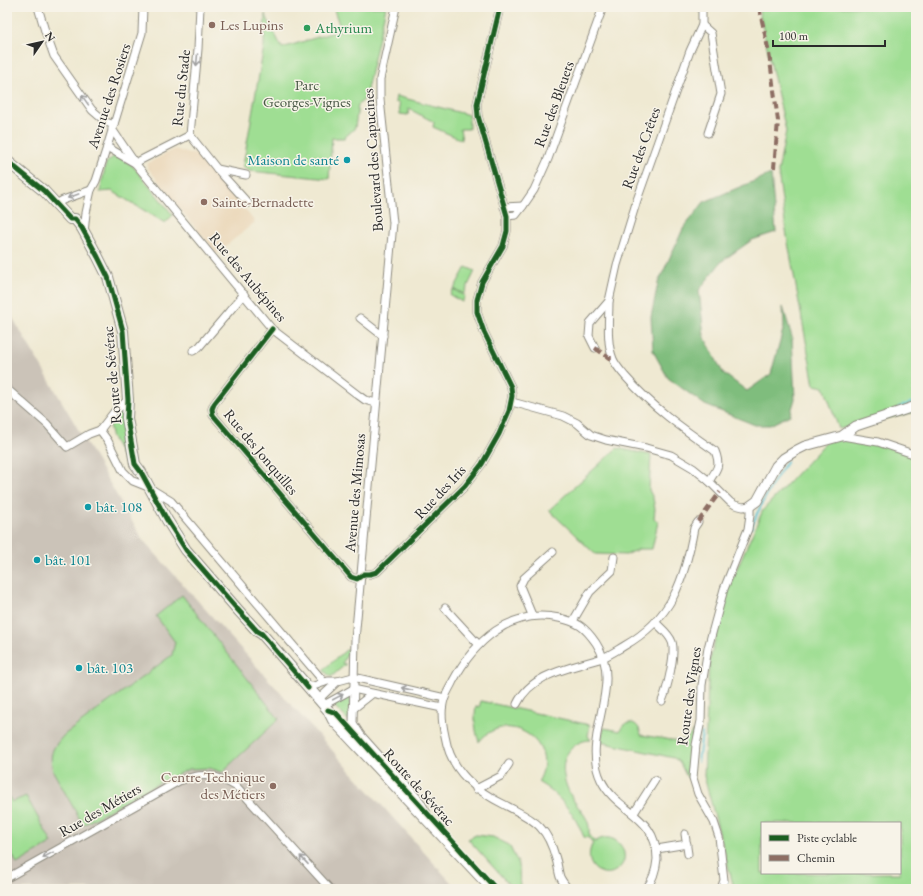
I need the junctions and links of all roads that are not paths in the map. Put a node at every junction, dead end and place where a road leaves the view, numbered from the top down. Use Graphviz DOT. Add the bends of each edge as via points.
graph roads {
  1 [pos="38,7"];
  2 [pos="143,7"];
  3 [pos="200,7"];
  4 [pos="396,7"];
  5 [pos="500,7"];
  6 [pos="603,7"];
  7 [pos="702,7"];
  8 [pos="702,25"];
  9 [pos="113,127"];
  10 [pos="708,133"];
  11 [pos="190,135"];
  12 [pos="107,148"];
  13 [pos="7,161"];
  14 [pos="135,162"];
  15 [pos="217,169"];
  16 [pos="246,175"];
  17 [pos="91,190"];
  18 [pos="248,203"];
  19 [pos="56,204"];
  20 [pos="523,206"];
  21 [pos="504,207"];
  22 [pos="86,213"];
  23 [pos="507,216"];
  24 [pos="69,218"];
  25 [pos="84,233"];
  26 [pos="244,294"];
  27 [pos="608,301"];
  28 [pos="360,318"];
  29 [pos="272,329"];
  30 [pos="383,336"];
  31 [pos="595,348"];
  32 [pos="193,351"];
  33 [pos="7,389"];
  34 [pos="128,400"];
  35 [pos="512,402"];
  36 [pos="376,403"];
  37 [pos="916,406"];
  38 [pos="100,430"];
  39 [pos="842,436"];
  40 [pos="916,456"];
  41 [pos="709,481"];
  42 [pos="148,487"];
  43 [pos="750,506"];
  44 [pos="698,522"];
  45 [pos="553,552"];
  46 [pos="614,557"];
  47 [pos="361,576"];
  48 [pos="445,608"];
  49 [pos="532,615"];
  50 [pos="573,621"];
  51 [pos="656,623"];
  52 [pos="479,645"];
  53 [pos="604,657"];
  54 [pos="353,677"];
  55 [pos="338,681"];
  56 [pos="324,682"];
  57 [pos="308,688"];
  58 [pos="353,689"];
  59 [pos="372,694"];
  60 [pos="445,698"];
  61 [pos="662,701"];
  62 [pos="517,704"];
  63 [pos="324,705"];
  64 [pos="442,708"];
  65 [pos="354,710"];
  66 [pos="509,764"];
  67 [pos="655,780"];
  68 [pos="476,789"];
  69 [pos="427,813"];
  70 [pos="634,813"];
  71 [pos="685,834"];
  72 [pos="687,844"];
  73 [pos="657,849"];
  74 [pos="688,854"];
  75 [pos="7,878"];
  76 [pos="330,889"];
  77 [pos="492,889"];
  78 [pos="496,889"];
  79 [pos="568,889"];
  80 [pos="648,889"];
  81 [pos="722,889"];
  9 -- 1 [label="street, one-way" via="92,110 54,56"];
  2 -- 9 [label="street, Avenue des Rosiers" via="142,33"];
  3 -- 11 [label="street, Rue du Stade, one-way"];
  4 -- 30 [label="street, Boulevard des Capucines" via="380,79 380,106 392,222"];
  5 -- 21 [label="street" via="477,104 479,121"];
  6 -- 20 [label="street, Rue des Bleuets" via="548,159 534,190"];
  7 -- 8 [label="street, Rue des Crêtes"];
  8 -- 10 [label="street" via="711,33 721,94"];
  8 -- 27 [label="street, Rue des Crêtes" via="690,51 637,200"];
  9 -- 12 [label="street, Avenue des Rosiers"];
  9 -- 14 [label="street, Rue des Aubépines"];
  11 -- 14 [label="street, Rue du Stade"];
  11 -- 15 [label="street"];
  12 -- 14 [label="street, Rue des Aubépines"];
  12 -- 17 [label="street, Avenue des Rosiers"];
  13 -- 19 [label="main road, Route de Sévérac"];
  14 -- 26 [label="street, Rue des Aubépines"];
  15 -- 16 [label="street"];
  15 -- 18 [label="street"];
  17 -- 19 [label="street, one-way"];
  17 -- 22 [label="street, Avenue des Rosiers"];
  19 -- 24 [label="main road, Route de Sévérac"];
  20 -- 21 [label="street"];
  20 -- 23 [label="street, Rue des Bleuets" via="516,215"];
  21 -- 23 [label="street"];
  22 -- 24 [label="street"];
  22 -- 25 [label="street, Avenue des Rosiers"];
  23 -- 35 [label="street" via="503,246 482,282 477,312 511,388"];
  24 -- 25 [label="main road, Route de Sévérac" via="75,219"];
  25 -- 34 [label="main road, Route de Sévérac" via="108,277 123,331"];
  26 -- 29 [label="street, Rue des Aubépines"];
  26 -- 32 [label="street"];
  27 -- 31 [label="street, Rue des Crêtes" via="590,323 589,336"];
  27 -- 41 [label="street, Rue des Crêtes" via="612,358 638,392 715,451 718,468"];
  28 -- 30 [label="street"];
  29 -- 36 [label="street, Rue des Aubépines" via="358,395"];
  29 -- 47 [label="street, Rue des Jonquilles" via="214,404 213,415 351,577 357,579"];
  30 -- 36 [label="street, Avenue des Mimosas"];
  33 -- 38 [label="street" via="67,447"];
  34 -- 38 [label="street" via="114,412"];
  34 -- 42 [label="main road, Route de Sévérac" via="127,418 135,464"];
  35 -- 41 [label="street" via="563,416 577,423 591,435 671,455"];
  35 -- 47 [label="street, Rue des Iris" via="499,434 482,464 465,486 383,567 377,572"];
  36 -- 47 [label="street, Avenue des Mimosas"];
  37 -- 39 [label="street" via="856,426"];
  38 -- 42 [label="street" via="123,471 133,481"];
  39 -- 40 [label="street" via="878,442"];
  39 -- 43 [label="street" via="805,446 784,458 776,466 757,501"];
  41 -- 43 [label="street" via="730,502 743,507"];
  42 -- 56 [label="street" via="171,501"];
  42 -- 57 [label="main road, Route de Sévérac" via="182,543 191,546"];
  43 -- 81 [label="street, Route des Vignes" via="748,529 724,589 708,648 693,778 719,838 724,880"];
  44 -- 51 [label="street" via="694,528 684,574 671,602"];
  45 -- 49 [label="street" via="524,578 520,586"];
  46 -- 50 [label="street" via="612,571 590,592"];
  47 -- 54 [label="street, Avenue des Mimosas"];
  48 -- 52 [label="street"];
  49 -- 50 [label="street"];
  49 -- 52 [label="street" via="513,620"];
  50 -- 53 [label="street" via="586,629"];
  51 -- 53 [label="street" via="633,641"];
  51 -- 61 [label="street" via="673,643 674,653 667,692"];
  52 -- 60 [label="street" via="457,674"];
  53 -- 62 [label="street" via="546,675 521,695"];
  53 -- 70 [label="street" via="607,673 595,756 597,771 606,788 623,806"];
  54 -- 55 [label="street"];
  54 -- 58 [label="street, Avenue des Mimosas"];
  60 -- 54 [label="street, one-way"];
  55 -- 56 [label="street"];
  55 -- 63 [label="street"];
  56 -- 57 [label="street"];
  57 -- 63 [label="main road, Route de Sévérac"];
  58 -- 59 [label="street"];
  63 -- 58 [label="street, one-way"];
  58 -- 65 [label="street, Avenue des Mimosas"];
  59 -- 64 [label="street"];
  59 -- 65 [label="street"];
  60 -- 64 [label="street"];
  63 -- 69 [label="main road, Route de Sévérac" via="336,713"];
  63 -- 77 [label="main road, Route de Sévérac" via="333,720"];
  64 -- 68 [label="street" via="444,736 450,754"];
  65 -- 69 [label="street, Avenue des Mimosas" via="353,723 360,734 420,800"];
  66 -- 68 [label="street" via="501,776"];
  67 -- 70 [label="street"];
  68 -- 79 [label="street" via="541,827 551,842 560,876"];
  69 -- 78 [label="main road, Route de Sévérac"];
  70 -- 73 [label="street" via="646,825"];
  71 -- 72 [label="street"];
  72 -- 73 [label="street"];
  72 -- 74 [label="street"];
  73 -- 80 [label="street" via="656,870"];
  76 -- 75 [label="street, Rue des Métiers, one-way" via="237,787 223,779 208,776 194,776 179,781"];
}
